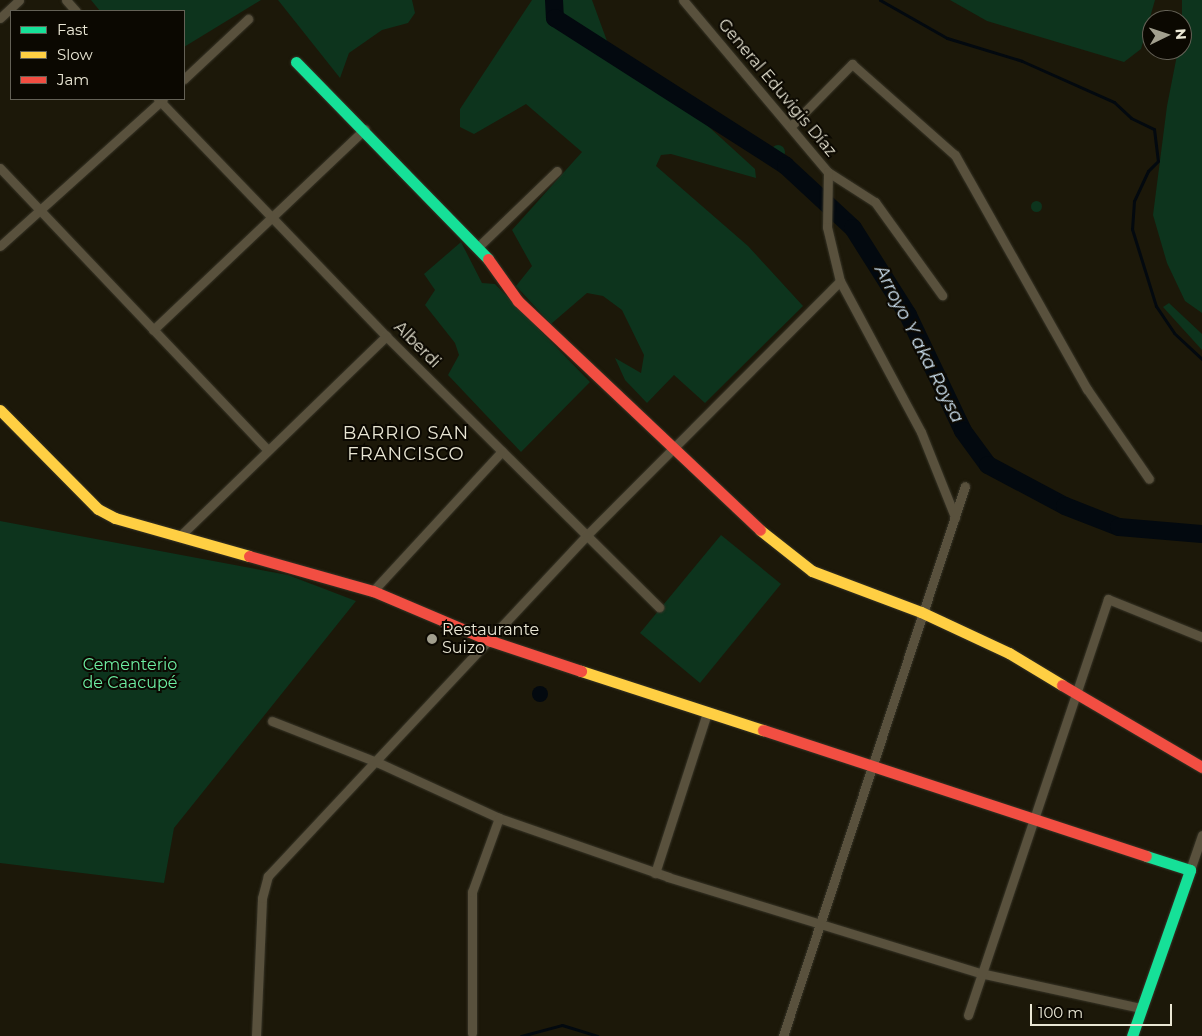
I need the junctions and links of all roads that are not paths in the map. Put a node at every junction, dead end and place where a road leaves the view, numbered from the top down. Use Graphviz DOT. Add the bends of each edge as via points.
graph roads {
  1 [pos="19,0"];
  2 [pos="66,0"];
  3 [pos="683,0"];
  4 [pos="75,10"];
  5 [pos="0,18"];
  6 [pos="248,19"];
  7 [pos="296,62"];
  8 [pos="185,78"];
  9 [pos="160,100"];
  10 [pos="792,125"];
  11 [pos="365,128"];
  12 [pos="0,168"];
  13 [pos="557,171"];
  14 [pos="828,172"];
  15 [pos="40,210"];
  16 [pos="272,216"];
  17 [pos="0,246"];
  18 [pos="479,246"];
  19 [pos="840,281"];
  20 [pos="942,295"];
  21 [pos="153,330"];
  22 [pos="386,336"];
  23 [pos="0,410"];
  24 [pos="675,446"];
  25 [pos="267,449"];
  26 [pos="502,451"];
  27 [pos="1149,479"];
  28 [pos="966,486"];
  29 [pos="955,518"];
  30 [pos="181,535"];
  31 [pos="585,537"];
  32 [pos="373,591"];
  33 [pos="659,607"];
  34 [pos="921,612"];
  35 [pos="1202,637"];
  36 [pos="491,641"];
  37 [pos="1074,693"];
  38 [pos="707,713"];
  39 [pos="272,720"];
  40 [pos="378,762"];
  41 [pos="1202,767"];
  42 [pos="869,768"];
  43 [pos="498,818"];
  44 [pos="1032,820"];
  45 [pos="1202,835"];
  46 [pos="1190,870"];
  47 [pos="655,873"];
  48 [pos="818,925"];
  49 [pos="980,973"];
  50 [pos="1141,1008"];
  51 [pos="968,1015"];
  52 [pos="472,1033"];
  53 [pos="256,1036"];
  54 [pos="783,1036"];
  55 [pos="1132,1036"];
  1 -- 5 [label="street"];
  2 -- 4 [label="street"];
  3 -- 10 [label="street, General Eduvigis Díaz" via="751,83"];
  6 -- 8 [label="street"];
  7 -- 11 [label="street"];
  9 -- 15 [label="street"];
  9 -- 16 [label="street, Alberdi"];
  10 -- 14 [label="street, General Eduvigis Díaz"];
  10 -- 27 [label="street" via="852,64 955,155 1087,389"];
  11 -- 16 [label="street"];
  11 -- 18 [label="street"];
  12 -- 15 [label="street"];
  13 -- 18 [label="street"];
  14 -- 19 [label="street" via="827,227"];
  14 -- 20 [label="street, General Eduvigis Díaz" via="874,202"];
  15 -- 17 [label="street"];
  15 -- 21 [label="street"];
  16 -- 21 [label="street"];
  16 -- 22 [label="street, Alberdi"];
  18 -- 24 [label="street" via="518,301"];
  19 -- 24 [label="street"];
  19 -- 29 [label="street" via="921,432"];
  21 -- 25 [label="street"];
  22 -- 25 [label="street"];
  22 -- 26 [label="street, Alberdi"];
  23 -- 30 [label="street" via="98,508 115,518"];
  24 -- 31 [label="street"];
  24 -- 34 [label="street" via="786,554 812,571"];
  25 -- 30 [label="street"];
  26 -- 31 [label="street, Alberdi"];
  26 -- 32 [label="street"];
  28 -- 29 [label="street"];
  29 -- 34 [label="street"];
  30 -- 32 [label="street"];
  31 -- 33 [label="street, Alberdi"];
  31 -- 36 [label="street"];
  32 -- 36 [label="street"];
  34 -- 37 [label="street" via="1009,654"];
  34 -- 42 [label="street"];
  35 -- 37 [label="street" via="1108,599"];
  36 -- 38 [label="street"];
  36 -- 40 [label="street"];
  37 -- 41 [label="street"];
  37 -- 44 [label="street"];
  38 -- 42 [label="street"];
  38 -- 47 [label="street"];
  39 -- 40 [label="street"];
  40 -- 43 [label="street"];
  40 -- 53 [label="street" via="268,876 262,898"];
  42 -- 44 [label="street"];
  42 -- 48 [label="street"];
  43 -- 47 [label="street"];
  43 -- 52 [label="street" via="472,892"];
  44 -- 46 [label="street"];
  44 -- 49 [label="street"];
  45 -- 46 [label="street"];
  46 -- 50 [label="street"];
  47 -- 48 [label="street"];
  48 -- 49 [label="street"];
  48 -- 54 [label="street"];
  49 -- 50 [label="street"];
  49 -- 51 [label="street"];
  50 -- 55 [label="street"];
}
